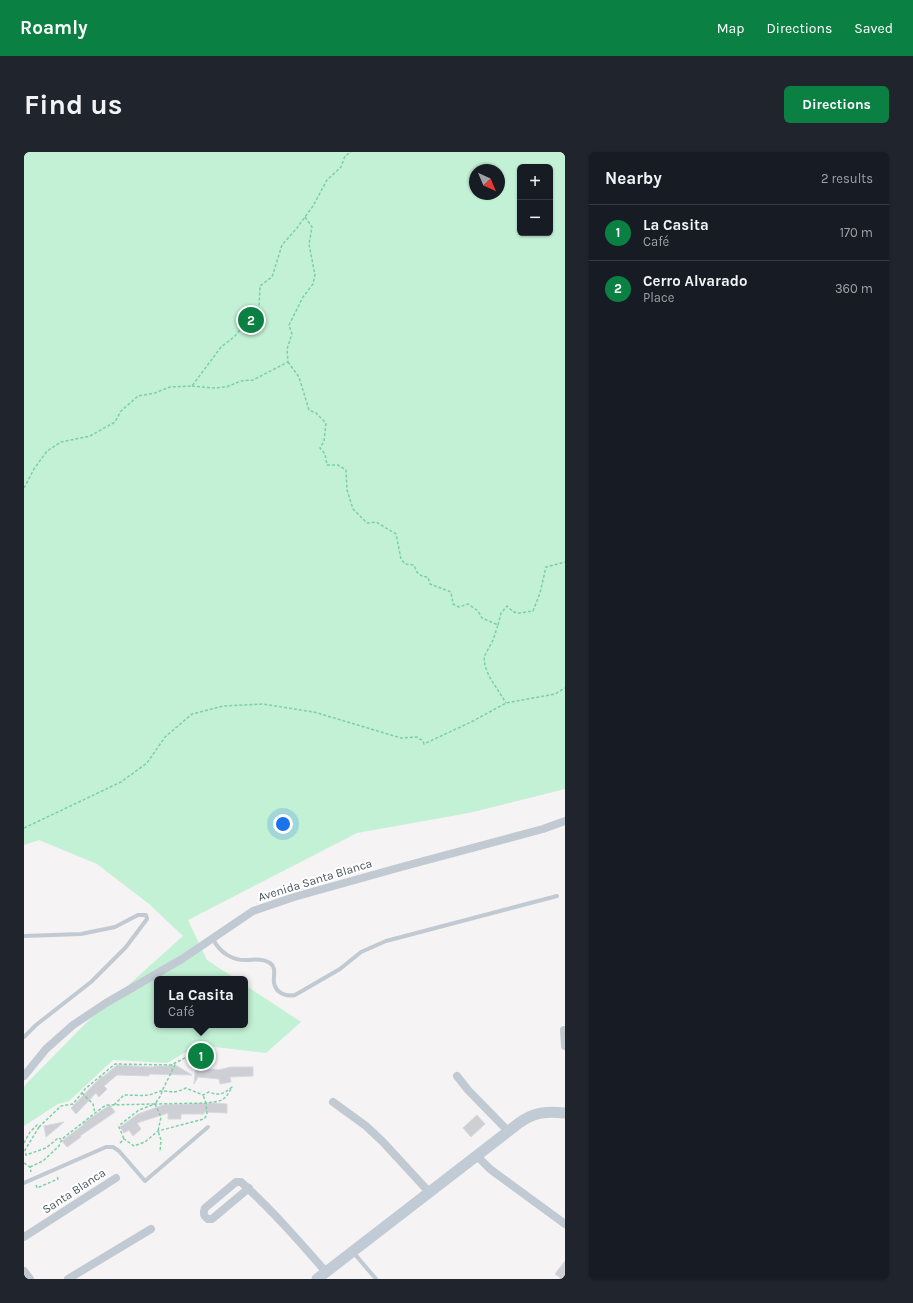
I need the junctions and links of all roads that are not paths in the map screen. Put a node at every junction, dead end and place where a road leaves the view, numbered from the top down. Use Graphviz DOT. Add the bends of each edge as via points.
graph roads {
  1 [pos="565,821"];
  2 [pos="557,896"];
  3 [pos="24,936"];
  4 [pos="214,939"];
  5 [pos="564,1030"];
  6 [pos="24,1037"];
  7 [pos="565,1046"];
  8 [pos="28,1068"];
  9 [pos="24,1076"];
  10 [pos="457,1076"];
  11 [pos="333,1102"];
  12 [pos="565,1114"];
  13 [pos="208,1126"];
  14 [pos="508,1131"];
  15 [pos="477,1156"];
  16 [pos="116,1178"];
  17 [pos="24,1184"];
  18 [pos="249,1188"];
  19 [pos="429,1192"];
  20 [pos="565,1224"];
  21 [pos="151,1229"];
  22 [pos="24,1237"];
  23 [pos="352,1252"];
  24 [pos="24,1270"];
  25 [pos="320,1277"];
  26 [pos="30,1279"];
  27 [pos="68,1279"];
  28 [pos="376,1279"];
  1 -- 4 [label="street, Avenida Santa Blanca" via="294,896 253,911"];
  2 -- 4 [label="lane" via="386,941 361,952 340,969 291,996 277,990 274,983 274,967 268,962 235,959 220,949"];
  3 -- 6 [label="lane" via="82,934 115,927 138,915 146,915 147,919 126,947 91,982"];
  4 -- 8 [label="street, Avenida Santa Blanca" via="106,1002 73,1025"];
  5 -- 7 [label="street"];
  8 -- 9 [label="street, Avenida Santa Blanca"];
  10 -- 14 [label="street"];
  11 -- 19 [label="street" via="366,1126"];
  12 -- 14 [label="main road" via="538,1113"];
  13 -- 17 [label="lane" via="144,1181 116,1148 106,1147"];
  14 -- 15 [label="main road"];
  15 -- 19 [label="main road"];
  15 -- 20 [label="street" via="490,1169"];
  16 -- 22 [label="street, Santa Blanca"];
  18 -- 18 [label="street" via="212,1219 205,1217 205,1208 236,1182 241,1182"];
  18 -- 25 [label="street" via="277,1217"];
  19 -- 23 [label="main road"];
  21 -- 27 [label="street"];
  23 -- 25 [label="main road"];
  23 -- 28 [label="lane"];
  24 -- 26 [label="street"];
}
